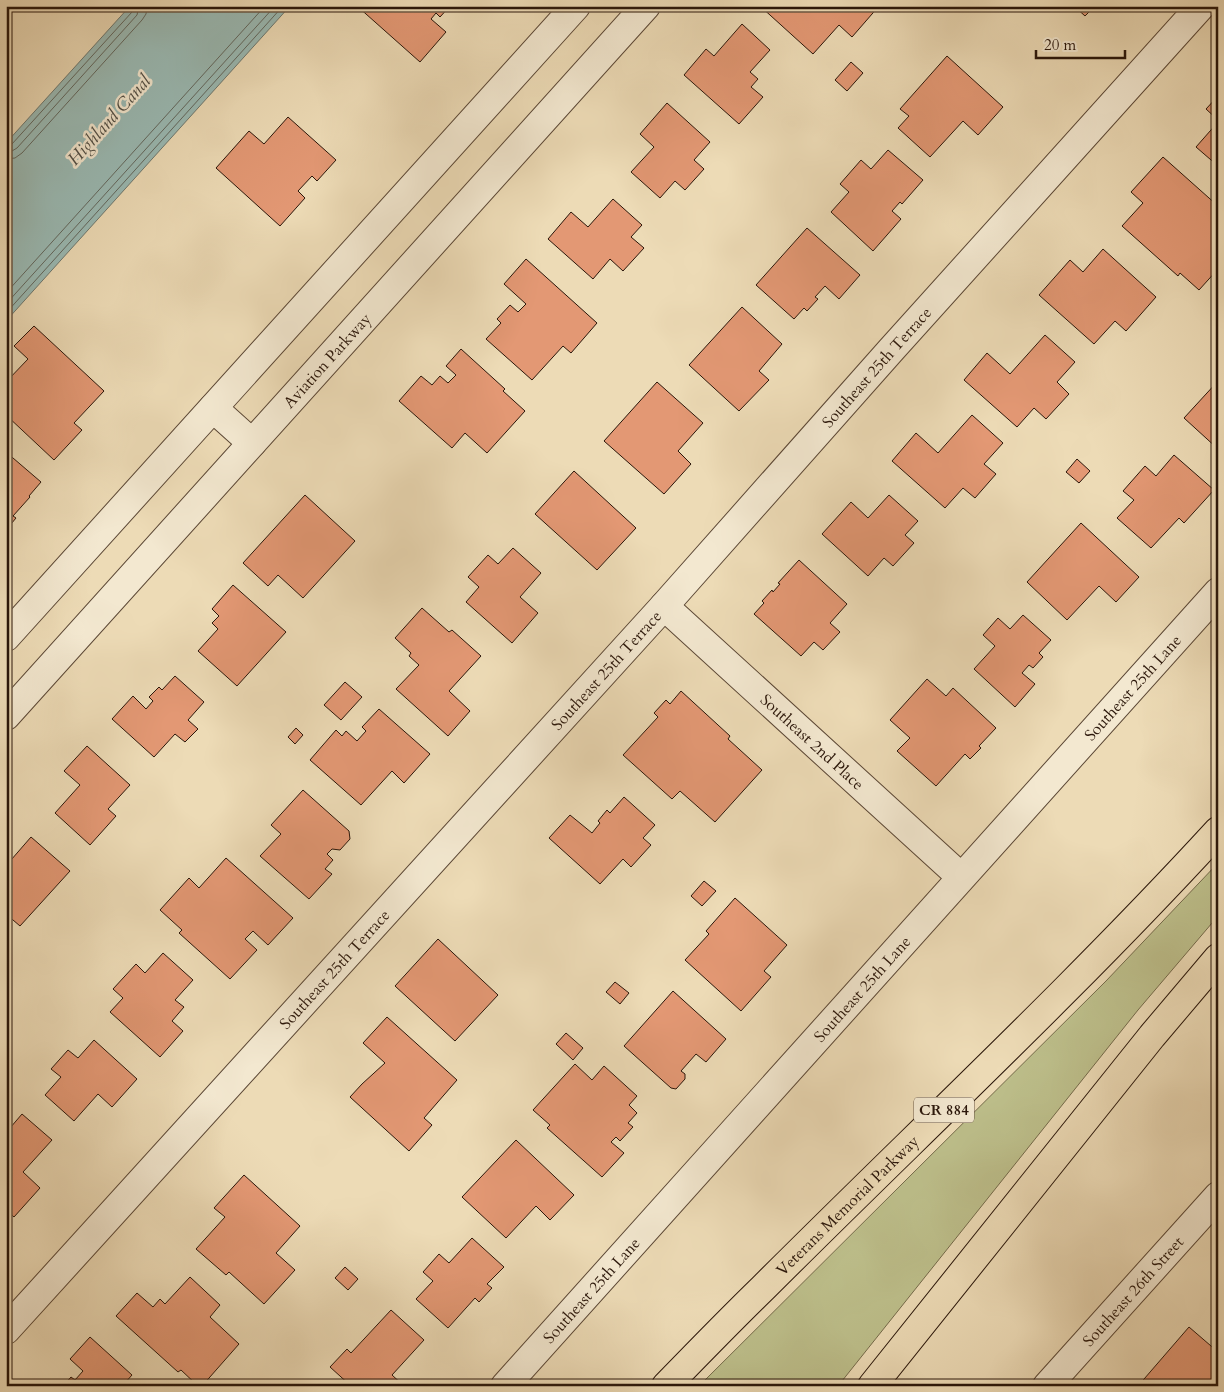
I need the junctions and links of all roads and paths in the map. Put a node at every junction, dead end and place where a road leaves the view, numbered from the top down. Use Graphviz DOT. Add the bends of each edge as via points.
graph roads {
  1 [pos="576,6"];
  2 [pos="646,6"];
  3 [pos="1202,6"];
  4 [pos="213,408"];
  5 [pos="252,443"];
  6 [pos="1218,592"];
  7 [pos="664,606"];
  8 [pos="6,637"];
  9 [pos="6,716"];
  10 [pos="1218,831"];
  11 [pos="961,877"];
  12 [pos="1218,958"];
  13 [pos="1218,1196"];
  14 [pos="6,1330"];
  15 [pos="505,1386"];
  16 [pos="666,1386"];
  17 [pos="872,1386"];
  18 [pos="1047,1386"];
  1 -- 4 [label="street"];
  2 -- 5 [label="street, Aviation Parkway"];
  3 -- 7 [label="street, Southeast 25th Terrace"];
  4 -- 5 [label="street"];
  4 -- 8 [label="street"];
  5 -- 9 [label="street, Aviation Parkway"];
  6 -- 11 [label="street, Southeast 25th Lane"];
  7 -- 11 [label="street, Southeast 2nd Place"];
  7 -- 14 [label="street, Southeast 25th Terrace"];
  10 -- 16 [label="highway, Veterans Memorial Parkway / CR 884" via="1155,900 1014,1042"];
  11 -- 15 [label="street, Southeast 25th Lane"];
  12 -- 17 [label="highway"];
  13 -- 18 [label="street, Southeast 26th Street"];
}
